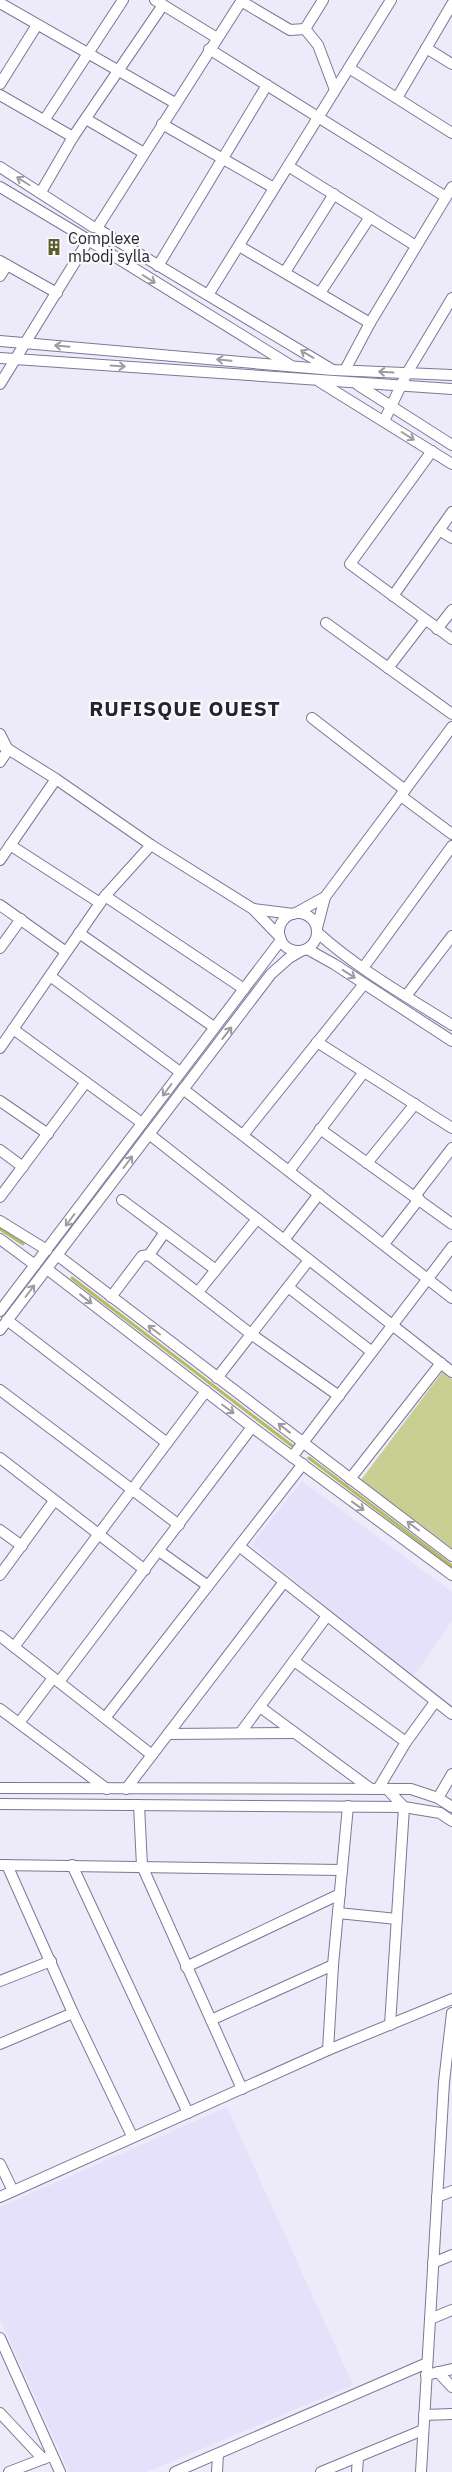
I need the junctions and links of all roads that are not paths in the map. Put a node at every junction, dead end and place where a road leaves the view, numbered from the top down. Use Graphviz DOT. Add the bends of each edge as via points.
graph roads {
  1 [pos="241,0"];
  2 [pos="323,0"];
  3 [pos="391,0"];
  4 [pos="120,1"];
  5 [pos="159,2"];
  6 [pos="0,3"];
  7 [pos="450,11"];
  8 [pos="38,25"];
  9 [pos="305,29"];
  10 [pos="217,38"];
  11 [pos="426,48"];
  12 [pos="210,49"];
  13 [pos="87,52"];
  14 [pos="452,64"];
  15 [pos="349,68"];
  16 [pos="118,72"];
  17 [pos="0,84"];
  18 [pos="266,85"];
  19 [pos="335,90"];
  20 [pos="0,94"];
  21 [pos="397,98"];
  22 [pos="176,103"];
  23 [pos="318,118"];
  24 [pos="45,119"];
  25 [pos="86,119"];
  26 [pos="162,124"];
  27 [pos="452,133"];
  28 [pos="73,137"];
  29 [pos="144,153"];
  30 [pos="224,159"];
  31 [pos="288,166"];
  32 [pos="0,167"];
  33 [pos="0,187"];
  34 [pos="452,187"];
  35 [pos="274,188"];
  36 [pos="41,192"];
  37 [pos="334,194"];
  38 [pos="446,197"];
  39 [pos="370,217"];
  40 [pos="97,229"];
  41 [pos="90,241"];
  42 [pos="239,246"];
  43 [pos="416,246"];
  44 [pos="3,263"];
  45 [pos="158,266"];
  46 [pos="284,272"];
  47 [pos="0,276"];
  48 [pos="57,293"];
  49 [pos="320,293"];
  50 [pos="208,295"];
  51 [pos="452,298"];
  52 [pos="447,315"];
  53 [pos="254,322"];
  54 [pos="370,323"];
  55 [pos="245,338"];
  56 [pos="0,341"];
  57 [pos="25,343"];
  58 [pos="0,358"];
  59 [pos="15,359"];
  60 [pos="292,366"];
  61 [pos="332,370"];
  62 [pos="345,370"];
  63 [pos="407,373"];
  64 [pos="452,375"];
  65 [pos="318,381"];
  66 [pos="0,384"];
  67 [pos="356,384"];
  68 [pos="400,386"];
  69 [pos="452,389"];
  70 [pos="392,407"];
  71 [pos="384,421"];
  72 [pos="452,445"];
  73 [pos="432,451"];
  74 [pos="452,464"];
  75 [pos="452,512"];
  76 [pos="439,530"];
  77 [pos="452,538"];
  78 [pos="393,596"];
  79 [pos="452,610"];
  80 [pos="425,620"];
  81 [pos="326,623"];
  82 [pos="437,629"];
  83 [pos="452,639"];
  84 [pos="388,668"];
  85 [pos="452,714"];
  86 [pos="312,718"];
  87 [pos="452,727"];
  88 [pos="0,734"];
  89 [pos="4,747"];
  90 [pos="0,762"];
  91 [pos="56,779"];
  92 [pos="403,793"];
  93 [pos="452,834"];
  94 [pos="10,845"];
  95 [pos="151,845"];
  96 [pos="452,846"];
  97 [pos="0,860"];
  98 [pos="325,897"];
  99 [pos="103,900"];
  100 [pos="0,905"];
  101 [pos="253,909"];
  102 [pos="295,913"];
  103 [pos="20,919"];
  104 [pos="318,930"];
  105 [pos="79,933"];
  106 [pos="452,936"];
  107 [pos="280,938"];
  108 [pos="0,948"];
  109 [pos="304,950"];
  110 [pos="66,952"];
  111 [pos="363,968"];
  112 [pos="50,976"];
  113 [pos="364,984"];
  114 [pos="244,989"];
  115 [pos="406,996"];
  116 [pos="452,1025"];
  117 [pos="214,1027"];
  118 [pos="13,1029"];
  119 [pos="452,1041"];
  120 [pos="317,1042"];
  121 [pos="0,1048"];
  122 [pos="180,1072"];
  123 [pos="364,1072"];
  124 [pos="86,1082"];
  125 [pos="183,1089"];
  126 [pos="0,1101"];
  127 [pos="415,1104"];
  128 [pos="142,1123"];
  129 [pos="452,1128"];
  130 [pos="320,1129"];
  131 [pos="48,1134"];
  132 [pos="149,1134"];
  133 [pos="243,1135"];
  134 [pos="452,1148"];
  135 [pos="0,1150"];
  136 [pos="367,1163"];
  137 [pos="23,1167"];
  138 [pos="289,1171"];
  139 [pos="319,1194"];
  140 [pos="0,1197"];
  141 [pos="417,1198"];
  142 [pos="122,1200"];
  143 [pos="257,1219"];
  144 [pos="0,1221"];
  145 [pos="452,1224"];
  146 [pos="165,1232"];
  147 [pos="0,1239"];
  148 [pos="284,1240"];
  149 [pos="384,1244"];
  150 [pos="452,1247"];
  151 [pos="47,1250"];
  152 [pos="149,1254"];
  153 [pos="57,1255"];
  154 [pos="309,1260"];
  155 [pos="35,1265"];
  156 [pos="47,1269"];
  157 [pos="216,1270"];
  158 [pos="428,1279"];
  159 [pos="288,1287"];
  160 [pos="198,1292"];
  161 [pos="111,1297"];
  162 [pos="452,1298"];
  163 [pos="0,1312"];
  164 [pos="8,1320"];
  165 [pos="392,1326"];
  166 [pos="0,1330"];
  167 [pos="252,1334"];
  168 [pos="372,1352"];
  169 [pos="440,1363"];
  170 [pos="452,1372"];
  171 [pos="217,1378"];
  172 [pos="0,1390"];
  173 [pos="206,1392"];
  174 [pos="338,1396"];
  175 [pos="252,1427"];
  176 [pos="167,1443"];
  177 [pos="304,1443"];
  178 [pos="0,1458"];
  179 [pos="292,1458"];
  180 [pos="303,1464"];
  181 [pos="350,1479"];
  182 [pos="132,1490"];
  183 [pos="54,1501"];
  184 [pos="179,1525"];
  185 [pos="0,1530"];
  186 [pos="98,1535"];
  187 [pos="22,1546"];
  188 [pos="239,1546"];
  189 [pos="159,1551"];
  190 [pos="452,1556"];
  191 [pos="145,1570"];
  192 [pos="0,1574"];
  193 [pos="452,1575"];
  194 [pos="284,1582"];
  195 [pos="208,1586"];
  196 [pos="327,1616"];
  197 [pos="0,1636"];
  198 [pos="14,1647"];
  199 [pos="294,1661"];
  200 [pos="56,1680"];
  201 [pos="435,1702"];
  202 [pos="260,1707"];
  203 [pos="0,1709"];
  204 [pos="452,1714"];
  205 [pos="106,1718"];
  206 [pos="19,1723"];
  207 [pos="241,1732"];
  208 [pos="294,1733"];
  209 [pos="168,1734"];
  210 [pos="406,1742"];
  211 [pos="152,1755"];
  212 [pos="452,1774"];
  213 [pos="0,1781"];
  214 [pos="5,1788"];
  215 [pos="107,1789"];
  216 [pos="126,1789"];
  217 [pos="379,1789"];
  218 [pos="438,1798"];
  219 [pos="0,1804"];
  220 [pos="139,1805"];
  221 [pos="348,1806"];
  222 [pos="404,1807"];
  223 [pos="452,1808"];
  224 [pos="452,1821"];
  225 [pos="4,1865"];
  226 [pos="72,1865"];
  227 [pos="142,1866"];
  228 [pos="342,1870"];
  229 [pos="340,1894"];
  230 [pos="338,1913"];
  231 [pos="396,1919"];
  232 [pos="51,1961"];
  233 [pos="333,1965"];
  234 [pos="186,1967"];
  235 [pos="0,1980"];
  236 [pos="452,1999"];
  237 [pos="73,2012"];
  238 [pos="452,2013"];
  239 [pos="211,2020"];
  240 [pos="390,2025"];
  241 [pos="0,2044"];
  242 [pos="328,2050"];
  243 [pos="448,2080"];
  244 [pos="242,2089"];
  245 [pos="188,2113"];
  246 [pos="132,2136"];
  247 [pos="0,2164"];
  248 [pos="13,2191"];
  249 [pos="452,2191"];
  250 [pos="437,2196"];
  251 [pos="0,2197"];
  252 [pos="452,2255"];
  253 [pos="433,2263"];
  254 [pos="452,2310"];
  255 [pos="430,2319"];
  256 [pos="0,2338"];
  257 [pos="427,2363"];
  258 [pos="452,2369"];
  259 [pos="438,2372"];
  260 [pos="426,2375"];
  261 [pos="452,2387"];
  262 [pos="0,2412"];
  263 [pos="452,2414"];
  264 [pos="424,2415"];
  265 [pos="423,2430"];
  266 [pos="218,2454"];
  267 [pos="47,2457"];
  268 [pos="358,2457"];
  269 [pos="9,2472"];
  270 [pos="60,2472"];
  271 [pos="175,2472"];
  272 [pos="217,2472"];
  273 [pos="321,2472"];
  274 [pos="357,2472"];
  275 [pos="421,2472"];
  1 -- 9 [label="street" via="290,30"];
  1 -- 10 [label="street"];
  2 -- 9 [label="street"];
  3 -- 15 [label="street"];
  4 -- 13 [label="street"];
  5 -- 10 [label="street"];
  5 -- 16 [label="street"];
  6 -- 8 [label="street"];
  7 -- 11 [label="street"];
  8 -- 13 [label="street"];
  8 -- 17 [label="street"];
  9 -- 19 [label="street" via="318,45"];
  10 -- 12 [label="street"];
  11 -- 14 [label="street"];
  11 -- 21 [label="street"];
  12 -- 18 [label="street"];
  12 -- 22 [label="street"];
  13 -- 16 [label="street"];
  13 -- 24 [label="street"];
  15 -- 19 [label="street"];
  15 -- 21 [label="street"];
  16 -- 22 [label="street"];
  16 -- 25 [label="street"];
  18 -- 23 [label="street"];
  18 -- 30 [label="street"];
  19 -- 23 [label="street"];
  20 -- 24 [label="street"];
  21 -- 27 [label="street"];
  22 -- 26 [label="street"];
  23 -- 31 [label="street"];
  23 -- 38 [label="street"];
  24 -- 28 [label="street"];
  25 -- 28 [label="street"];
  25 -- 29 [label="street"];
  26 -- 29 [label="street"];
  26 -- 30 [label="street"];
  28 -- 36 [label="street"];
  29 -- 40 [label="street"];
  30 -- 35 [label="street"];
  30 -- 45 [label="street"];
  31 -- 35 [label="street"];
  31 -- 37 [label="street"];
  36 -- 32 [label="street, one-way"];
  33 -- 41 [label="street"];
  34 -- 38 [label="street"];
  35 -- 42 [label="street"];
  36 -- 40 [label="street"];
  37 -- 39 [label="street"];
  37 -- 46 [label="street"];
  38 -- 43 [label="street"];
  39 -- 43 [label="street"];
  39 -- 49 [label="street"];
  40 -- 41 [label="street" via="87,232"];
  40 -- 45 [label="street"];
  41 -- 48 [label="street"];
  41 -- 55 [label="street, one-way"];
  42 -- 46 [label="street"];
  42 -- 50 [label="street"];
  43 -- 54 [label="street"];
  44 -- 47 [label="street"];
  44 -- 48 [label="street"];
  45 -- 50 [label="street"];
  46 -- 49 [label="street"];
  48 -- 57 [label="street"];
  49 -- 54 [label="street"];
  50 -- 53 [label="street"];
  51 -- 52 [label="street"];
  52 -- 63 [label="street"];
  53 -- 55 [label="street"];
  61 -- 53 [label="street, one-way"];
  54 -- 62 [label="street"];
  55 -- 60 [label="street"];
  56 -- 57 [label="street"];
  57 -- 59 [label="street"];
  60 -- 57 [label="street, one-way"];
  58 -- 59 [label="street"];
  59 -- 65 [label="street, one-way"];
  59 -- 66 [label="street"];
  60 -- 61 [label="street"];
  60 -- 65 [label="street"];
  61 -- 62 [label="street"];
  61 -- 67 [label="street"];
  63 -- 62 [label="street, one-way"];
  63 -- 64 [label="street"];
  63 -- 68 [label="street"];
  65 -- 67 [label="street"];
  65 -- 71 [label="street"];
  67 -- 68 [label="street"];
  67 -- 70 [label="street"];
  68 -- 69 [label="street"];
  68 -- 70 [label="street"];
  70 -- 71 [label="street"];
  70 -- 72 [label="street"];
  71 -- 73 [label="street, one-way"];
  73 -- 74 [label="street"];
  73 -- 78 [label="street" via="351,562"];
  75 -- 76 [label="street"];
  76 -- 77 [label="street"];
  76 -- 78 [label="street"];
  78 -- 80 [label="street"];
  79 -- 82 [label="street"];
  80 -- 82 [label="street"];
  80 -- 84 [label="street"];
  81 -- 84 [label="street"];
  82 -- 83 [label="street"];
  84 -- 85 [label="street"];
  86 -- 92 [label="street"];
  87 -- 92 [label="street"];
  88 -- 89 [label="street"];
  89 -- 90 [label="street"];
  89 -- 91 [label="street"];
  91 -- 94 [label="street"];
  91 -- 95 [label="street"];
  92 -- 93 [label="street"];
  92 -- 98 [label="street"];
  94 -- 97 [label="street"];
  94 -- 99 [label="street"];
  95 -- 99 [label="street"];
  95 -- 101 [label="street"];
  96 -- 111 [label="street"];
  98 -- 102 [label="street"];
  98 -- 104 [label="street"];
  99 -- 105 [label="street"];
  99 -- 114 [label="street"];
  100 -- 103 [label="street"];
  101 -- 102 [label="street"];
  101 -- 107 [label="street"];
  102 -- 104 [label="street" via="312,918"];
  102 -- 107 [label="street" via="282,923"];
  103 -- 108 [label="street"];
  103 -- 110 [label="street"];
  104 -- 109 [label="street" via="316,941"];
  104 -- 111 [label="street" via="331,946"];
  105 -- 110 [label="street"];
  105 -- 117 [label="street"];
  106 -- 115 [label="street"];
  107 -- 109 [label="street" via="292,950"];
  107 -- 114 [label="street"];
  109 -- 113 [label="street, one-way"];
  125 -- 109 [label="street, one-way" via="271,974"];
  110 -- 112 [label="street"];
  111 -- 115 [label="street"];
  112 -- 118 [label="street"];
  112 -- 122 [label="street"];
  113 -- 119 [label="street"];
  113 -- 120 [label="street"];
  114 -- 117 [label="street"];
  115 -- 116 [label="street"];
  117 -- 122 [label="street"];
  118 -- 121 [label="street"];
  118 -- 124 [label="street"];
  120 -- 123 [label="street"];
  120 -- 133 [label="street"];
  122 -- 128 [label="street, one-way"];
  123 -- 127 [label="street"];
  123 -- 130 [label="street"];
  124 -- 128 [label="street"];
  124 -- 131 [label="street"];
  125 -- 132 [label="street"];
  125 -- 133 [label="street"];
  126 -- 131 [label="street"];
  127 -- 129 [label="street"];
  127 -- 136 [label="street"];
  128 -- 151 [label="street, one-way"];
  130 -- 136 [label="street"];
  130 -- 138 [label="street"];
  131 -- 137 [label="street"];
  132 -- 143 [label="street"];
  153 -- 132 [label="street, one-way"];
  133 -- 138 [label="street"];
  134 -- 141 [label="street"];
  135 -- 137 [label="street"];
  136 -- 141 [label="street"];
  137 -- 140 [label="street"];
  138 -- 139 [label="street"];
  139 -- 148 [label="street"];
  139 -- 149 [label="street"];
  141 -- 145 [label="street"];
  141 -- 149 [label="street"];
  142 -- 146 [label="street"];
  143 -- 148 [label="street"];
  143 -- 157 [label="street"];
  144 -- 151 [label="street"];
  146 -- 152 [label="street"];
  146 -- 157 [label="street"];
  147 -- 155 [label="street"];
  148 -- 154 [label="street"];
  149 -- 158 [label="street"];
  150 -- 158 [label="street"];
  151 -- 155 [label="street"];
  152 -- 160 [label="street"];
  152 -- 161 [label="street" via="142,1256"];
  153 -- 156 [label="street"];
  153 -- 161 [label="street"];
  154 -- 159 [label="street"];
  154 -- 165 [label="street"];
  155 -- 163 [label="street"];
  164 -- 156 [label="street, one-way"];
  156 -- 173 [label="street, one-way"];
  157 -- 160 [label="street"];
  158 -- 162 [label="street"];
  158 -- 165 [label="street"];
  159 -- 167 [label="street"];
  159 -- 168 [label="street"];
  160 -- 167 [label="street"];
  171 -- 161 [label="street, one-way"];
  164 -- 166 [label="street"];
  164 -- 176 [label="street"];
  165 -- 168 [label="street"];
  165 -- 169 [label="street"];
  167 -- 171 [label="street"];
  167 -- 174 [label="street"];
  168 -- 174 [label="street"];
  169 -- 170 [label="street"];
  169 -- 181 [label="street"];
  177 -- 171 [label="street, one-way"];
  172 -- 182 [label="street"];
  173 -- 175 [label="street, one-way"];
  173 -- 176 [label="street"];
  174 -- 177 [label="street"];
  175 -- 179 [label="street"];
  175 -- 184 [label="street"];
  176 -- 182 [label="street"];
  177 -- 179 [label="street"];
  177 -- 181 [label="street"];
  178 -- 183 [label="street"];
  179 -- 180 [label="street"];
  180 -- 188 [label="street"];
  180 -- 193 [label="street, one-way"];
  190 -- 181 [label="street, one-way"];
  182 -- 184 [label="street"];
  182 -- 186 [label="street"];
  183 -- 186 [label="street"];
  183 -- 187 [label="street"];
  184 -- 189 [label="street"];
  185 -- 187 [label="street"];
  186 -- 191 [label="street"];
  186 -- 198 [label="street"];
  187 -- 192 [label="street"];
  188 -- 194 [label="street"];
  188 -- 195 [label="street"];
  189 -- 191 [label="street"];
  189 -- 195 [label="street"];
  191 -- 200 [label="street"];
  194 -- 196 [label="street"];
  194 -- 209 [label="street"];
  195 -- 205 [label="street"];
  196 -- 199 [label="street"];
  196 -- 201 [label="street"];
  197 -- 198 [label="street"];
  198 -- 200 [label="street"];
  199 -- 202 [label="street"];
  199 -- 210 [label="street"];
  200 -- 205 [label="street"];
  200 -- 206 [label="street"];
  201 -- 204 [label="street"];
  201 -- 210 [label="street"];
  202 -- 207 [label="street"];
  202 -- 208 [label="street"];
  203 -- 206 [label="street"];
  205 -- 211 [label="street"];
  206 -- 215 [label="street"];
  207 -- 208 [label="street"];
  207 -- 209 [label="street"];
  208 -- 217 [label="street"];
  209 -- 211 [label="street"];
  210 -- 217 [label="street"];
  211 -- 216 [label="street"];
  212 -- 218 [label="street"];
  213 -- 214 [label="street"];
  214 -- 215 [label="street"];
  215 -- 216 [label="street"];
  216 -- 217 [label="street"];
  217 -- 218 [label="street" via="419,1790"];
  217 -- 222 [label="street"];
  218 -- 223 [label="street"];
  219 -- 220 [label="street"];
  220 -- 221 [label="street"];
  220 -- 227 [label="street"];
  221 -- 222 [label="street"];
  221 -- 228 [label="street"];
  222 -- 224 [label="street" via="440,1813"];
  222 -- 231 [label="street"];
  225 -- 226 [label="street"];
  225 -- 232 [label="street"];
  226 -- 227 [label="street"];
  226 -- 245 [label="street"];
  227 -- 228 [label="street"];
  227 -- 234 [label="street"];
  228 -- 229 [label="street"];
  229 -- 230 [label="street"];
  229 -- 234 [label="street"];
  230 -- 231 [label="street"];
  230 -- 233 [label="street"];
  231 -- 240 [label="street"];
  232 -- 235 [label="street"];
  232 -- 237 [label="street"];
  233 -- 239 [label="street"];
  233 -- 242 [label="street"];
  234 -- 239 [label="street"];
  236 -- 240 [label="street"];
  237 -- 241 [label="street"];
  237 -- 246 [label="street"];
  238 -- 243 [label="street"];
  239 -- 244 [label="street"];
  240 -- 242 [label="street"];
  242 -- 244 [label="street"];
  243 -- 250 [label="street"];
  244 -- 245 [label="street"];
  245 -- 246 [label="street"];
  246 -- 248 [label="street"];
  247 -- 248 [label="street"];
  248 -- 251 [label="street"];
  249 -- 250 [label="street"];
  250 -- 253 [label="street"];
  252 -- 253 [label="street"];
  253 -- 255 [label="street"];
  254 -- 255 [label="street"];
  255 -- 257 [label="street"];
  256 -- 267 [label="street"];
  257 -- 260 [label="street"];
  257 -- 266 [label="street"];
  258 -- 259 [label="street"];
  259 -- 260 [label="street"];
  259 -- 261 [label="street"];
  260 -- 264 [label="street"];
  262 -- 267 [label="street"];
  263 -- 264 [label="street"];
  264 -- 265 [label="street"];
  265 -- 268 [label="street"];
  265 -- 275 [label="street"];
  266 -- 271 [label="street"];
  266 -- 272 [label="street"];
  267 -- 269 [label="street"];
  267 -- 270 [label="street"];
  268 -- 273 [label="street"];
  268 -- 274 [label="street"];
}
